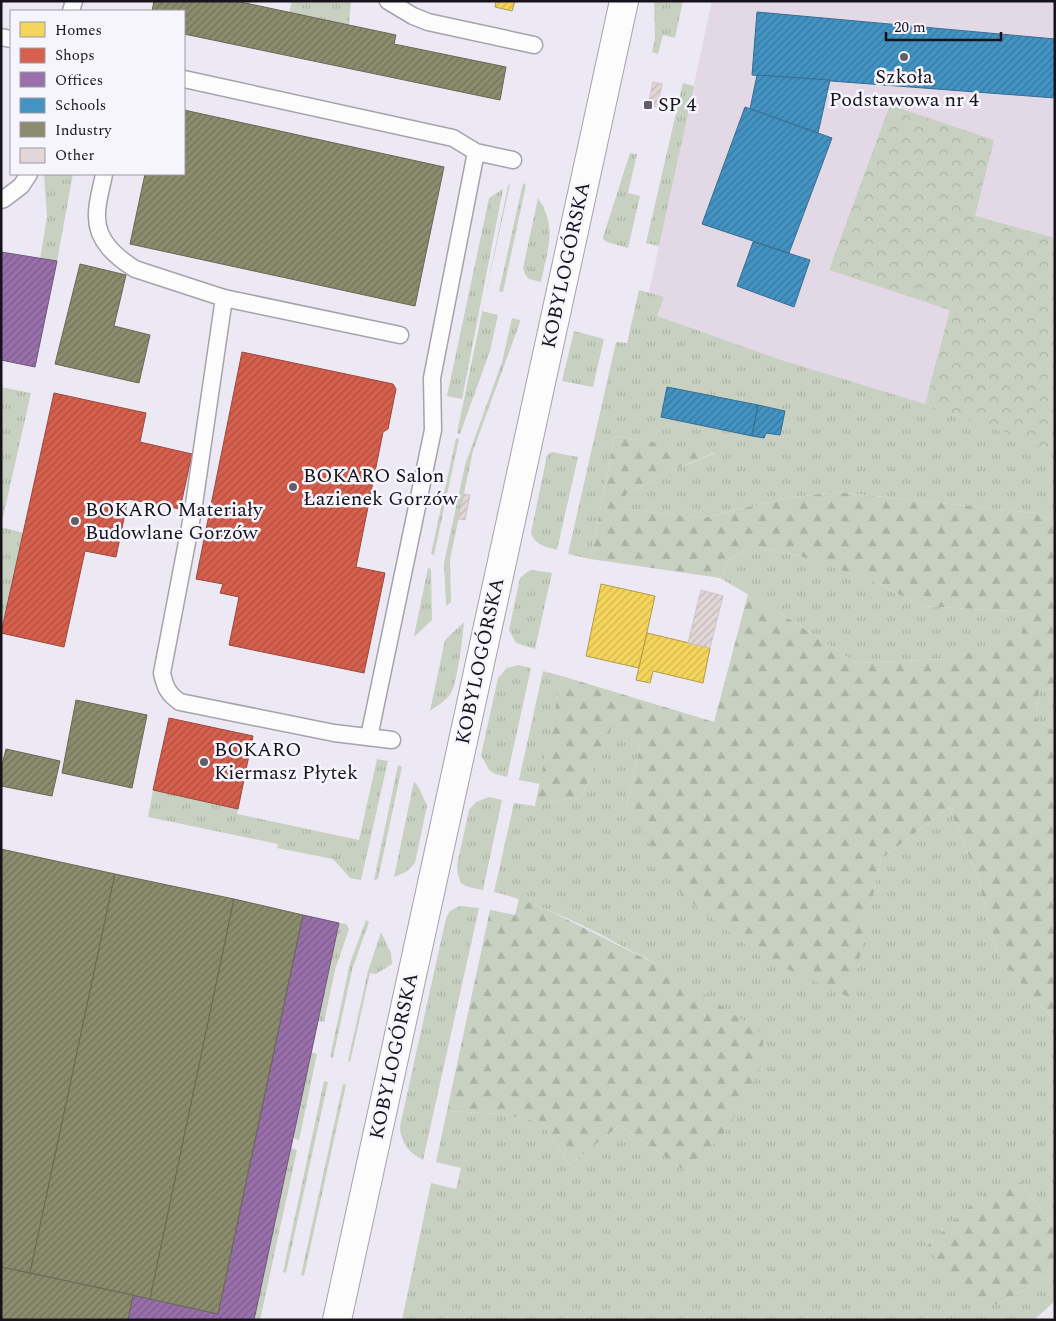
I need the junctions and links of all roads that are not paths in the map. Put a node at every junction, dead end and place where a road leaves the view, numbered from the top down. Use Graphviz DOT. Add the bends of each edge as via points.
graph roads {
  1 [pos="388,1"];
  2 [pos="624,1"];
  3 [pos="534,45"];
  4 [pos="185,79"];
  5 [pos="476,152"];
  6 [pos="513,160"];
  7 [pos="28,175"];
  8 [pos="104,175"];
  9 [pos="1,200"];
  10 [pos="224,298"];
  11 [pos="400,335"];
  12 [pos="369,737"];
  13 [pos="392,740"];
  14 [pos="336,1320"];
  1 -- 3 [label="lane" via="428,22"];
  2 -- 14 [label="street, KOBYLOGÓRSKA"];
  4 -- 5 [label="lane" via="453,138"];
  5 -- 6 [label="lane"];
  5 -- 12 [label="lane" via="432,378 433,430"];
  7 -- 9 [label="lane" via="21,186"];
  8 -- 10 [label="lane" via="96,216 101,235 110,249 135,269"];
  10 -- 11 [label="lane"];
  10 -- 12 [label="lane" via="193,511 162,673 164,685 180,702"];
  12 -- 13 [label="lane"];
}
